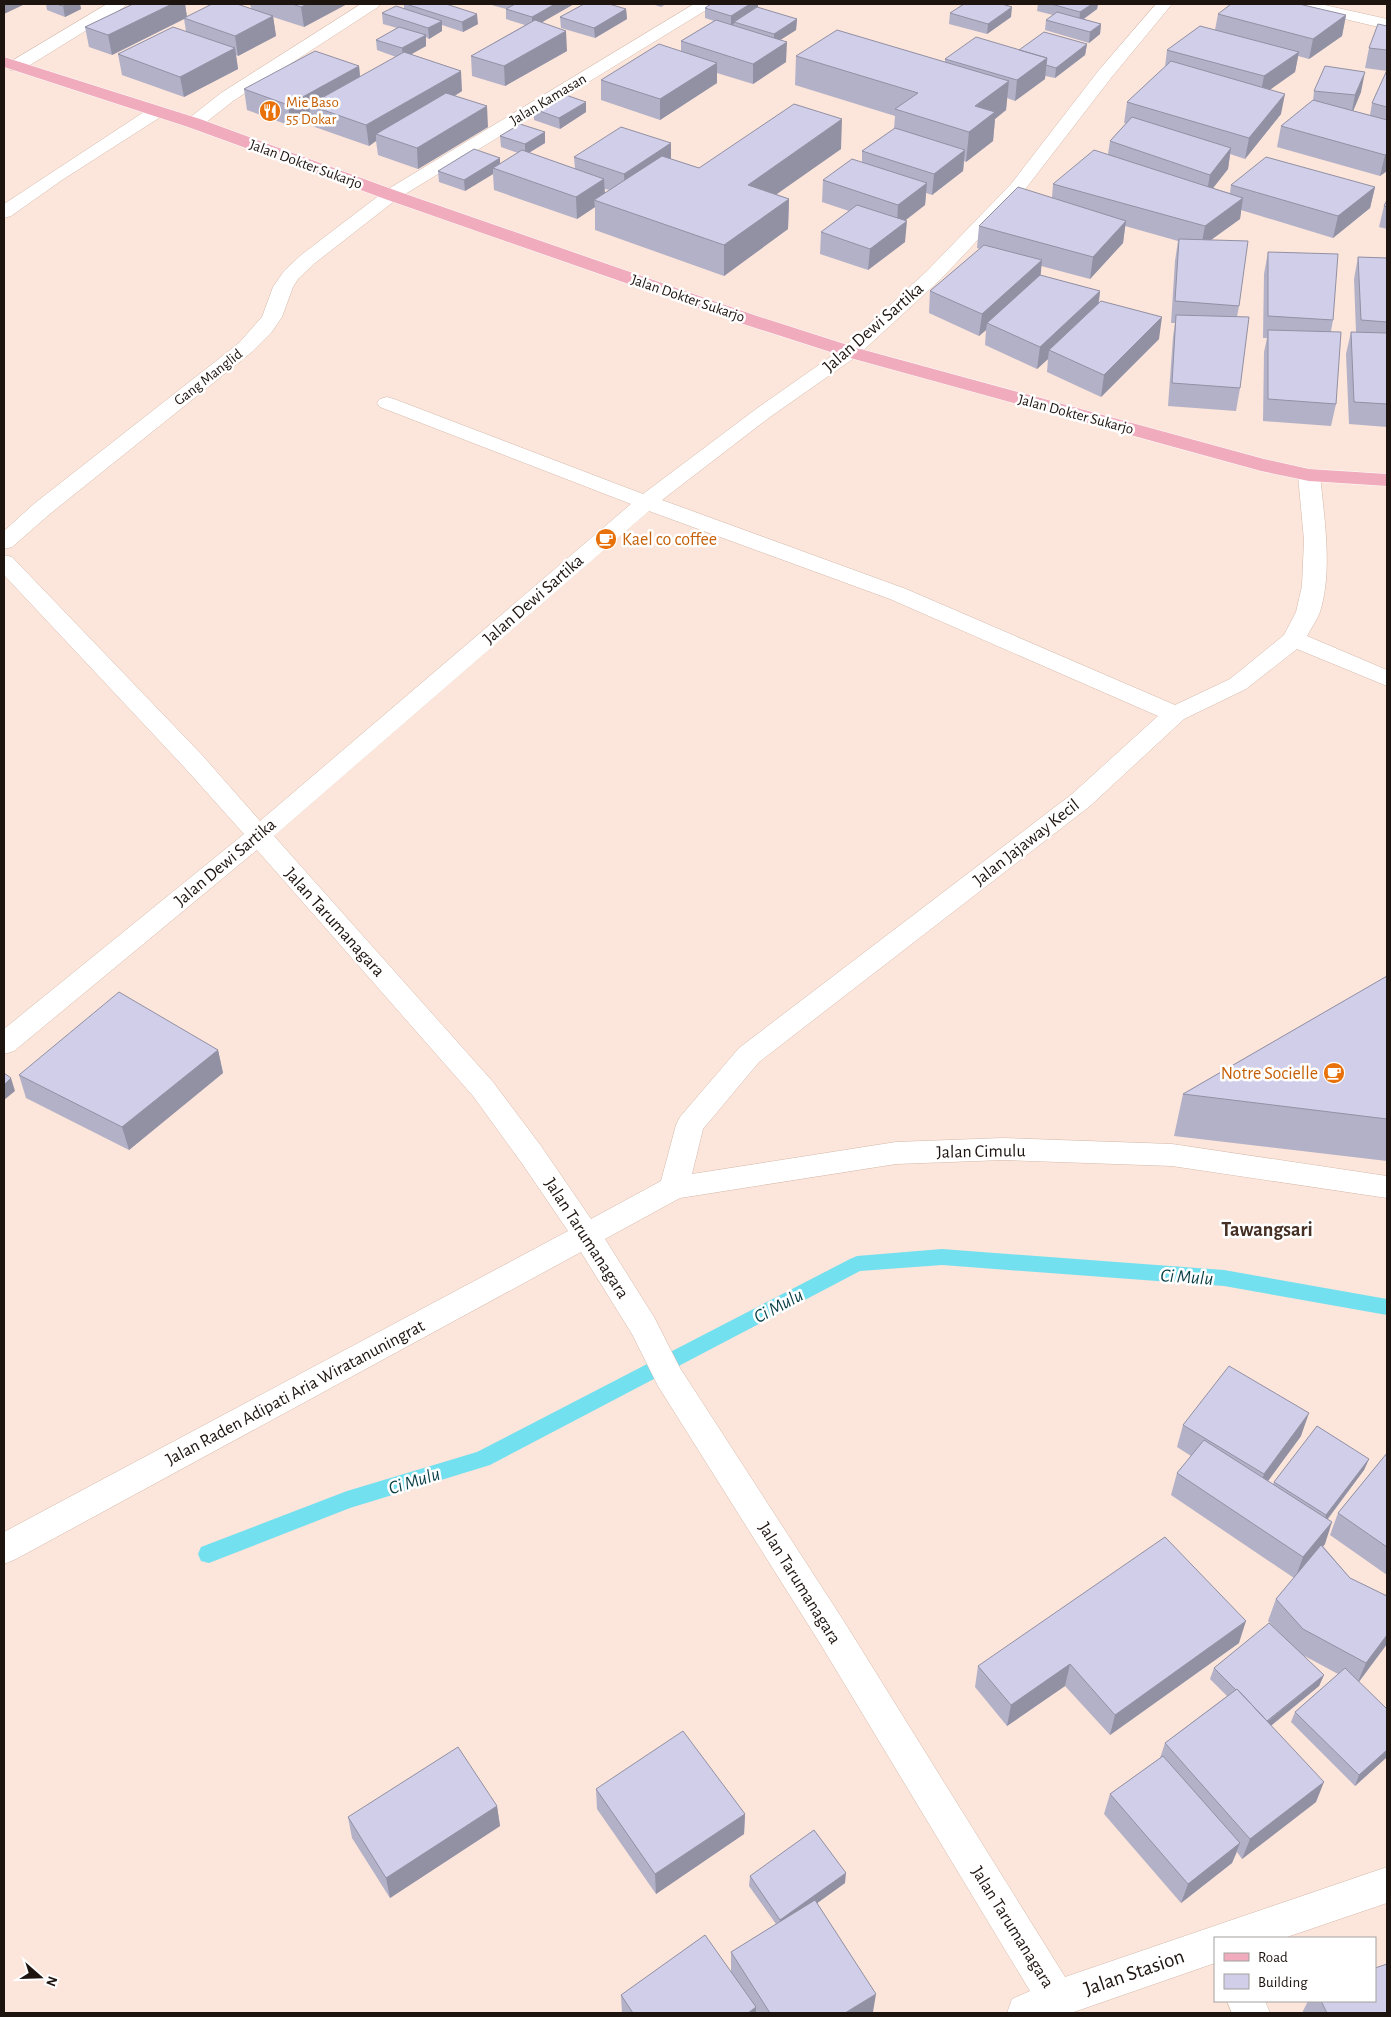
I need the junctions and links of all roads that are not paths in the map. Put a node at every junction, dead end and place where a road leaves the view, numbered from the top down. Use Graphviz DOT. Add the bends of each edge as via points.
graph roads {
  1 [pos="118,4"];
  2 [pos="372,4"];
  3 [pos="705,4"];
  4 [pos="1164,4"];
  5 [pos="1300,4"];
  6 [pos="1387,24"];
  7 [pos="10,64"];
  8 [pos="156,112"];
  9 [pos="194,123"];
  10 [pos="391,195"];
  11 [pos="4,212"];
  12 [pos="850,352"];
  13 [pos="387,403"];
  14 [pos="1309,475"];
  15 [pos="1387,480"];
  16 [pos="647,502"];
  17 [pos="4,542"];
  18 [pos="4,562"];
  19 [pos="1294,639"];
  20 [pos="1387,679"];
  21 [pos="1175,714"];
  22 [pos="258,836"];
  23 [pos="4,1044"];
  24 [pos="1387,1187"];
  25 [pos="674,1188"];
  26 [pos="587,1236"];
  27 [pos="4,1548"];
  28 [pos="1387,1884"];
  29 [pos="1233,1937"];
  30 [pos="1214,1944"];
  31 [pos="1042,2006"];
  1 -- 7 [label="street"];
  2 -- 9 [label="street"];
  3 -- 10 [label="street, Jalan Kamasan"];
  4 -- 12 [label="street, Jalan Dewi Sartika" via="1104,74 1018,188 934,275"];
  5 -- 6 [label="street"];
  7 -- 8 [label="main road, Jalan Dokter Sukarjo"];
  8 -- 9 [label="main road, Jalan Dokter Sukarjo"];
  8 -- 11 [label="street"];
  9 -- 10 [label="main road, Jalan Dokter Sukarjo"];
  10 -- 12 [label="main road, Jalan Dokter Sukarjo"];
  10 -- 17 [label="street, Gang Manglid" via="291,275 272,317 246,347"];
  12 -- 14 [label="main road, Jalan Dokter Sukarjo" via="1261,465"];
  12 -- 16 [label="street, Jalan Dewi Sartika" via="763,413"];
  13 -- 16 [label="street"];
  14 -- 15 [label="main road, Jalan Dokter Sukarjo"];
  14 -- 19 [label="street, Jalan Jajaway Kecil" via="1315,540 1313,586 1308,612"];
  16 -- 21 [label="street" via="898,594"];
  16 -- 22 [label="street, Jalan Dewi Sartika"];
  18 -- 22 [label="street, Jalan Tarumanagara" via="193,761"];
  19 -- 20 [label="street"];
  19 -- 21 [label="street, Jalan Jajaway Kecil" via="1238,684"];
  21 -- 25 [label="street, Jalan Jajaway Kecil" via="1081,800 749,1055 690,1125"];
  22 -- 23 [label="street, Jalan Dewi Sartika"];
  22 -- 26 [label="street, Jalan Tarumanagara" via="483,1089"];
  24 -- 25 [label="street, Jalan Cimulu" via="1172,1155 1003,1150 896,1153"];
  25 -- 26 [label="street, Jalan Cimulu"];
  26 -- 27 [label="street, Jalan Raden Adipati Aria Wiratanuningrat"];
  26 -- 31 [label="street, Jalan Tarumanagara" via="643,1326 669,1377 833,1634"];
  28 -- 29 [label="street"];
  30 -- 31 [label="street, Jalan Stasion"];
}
